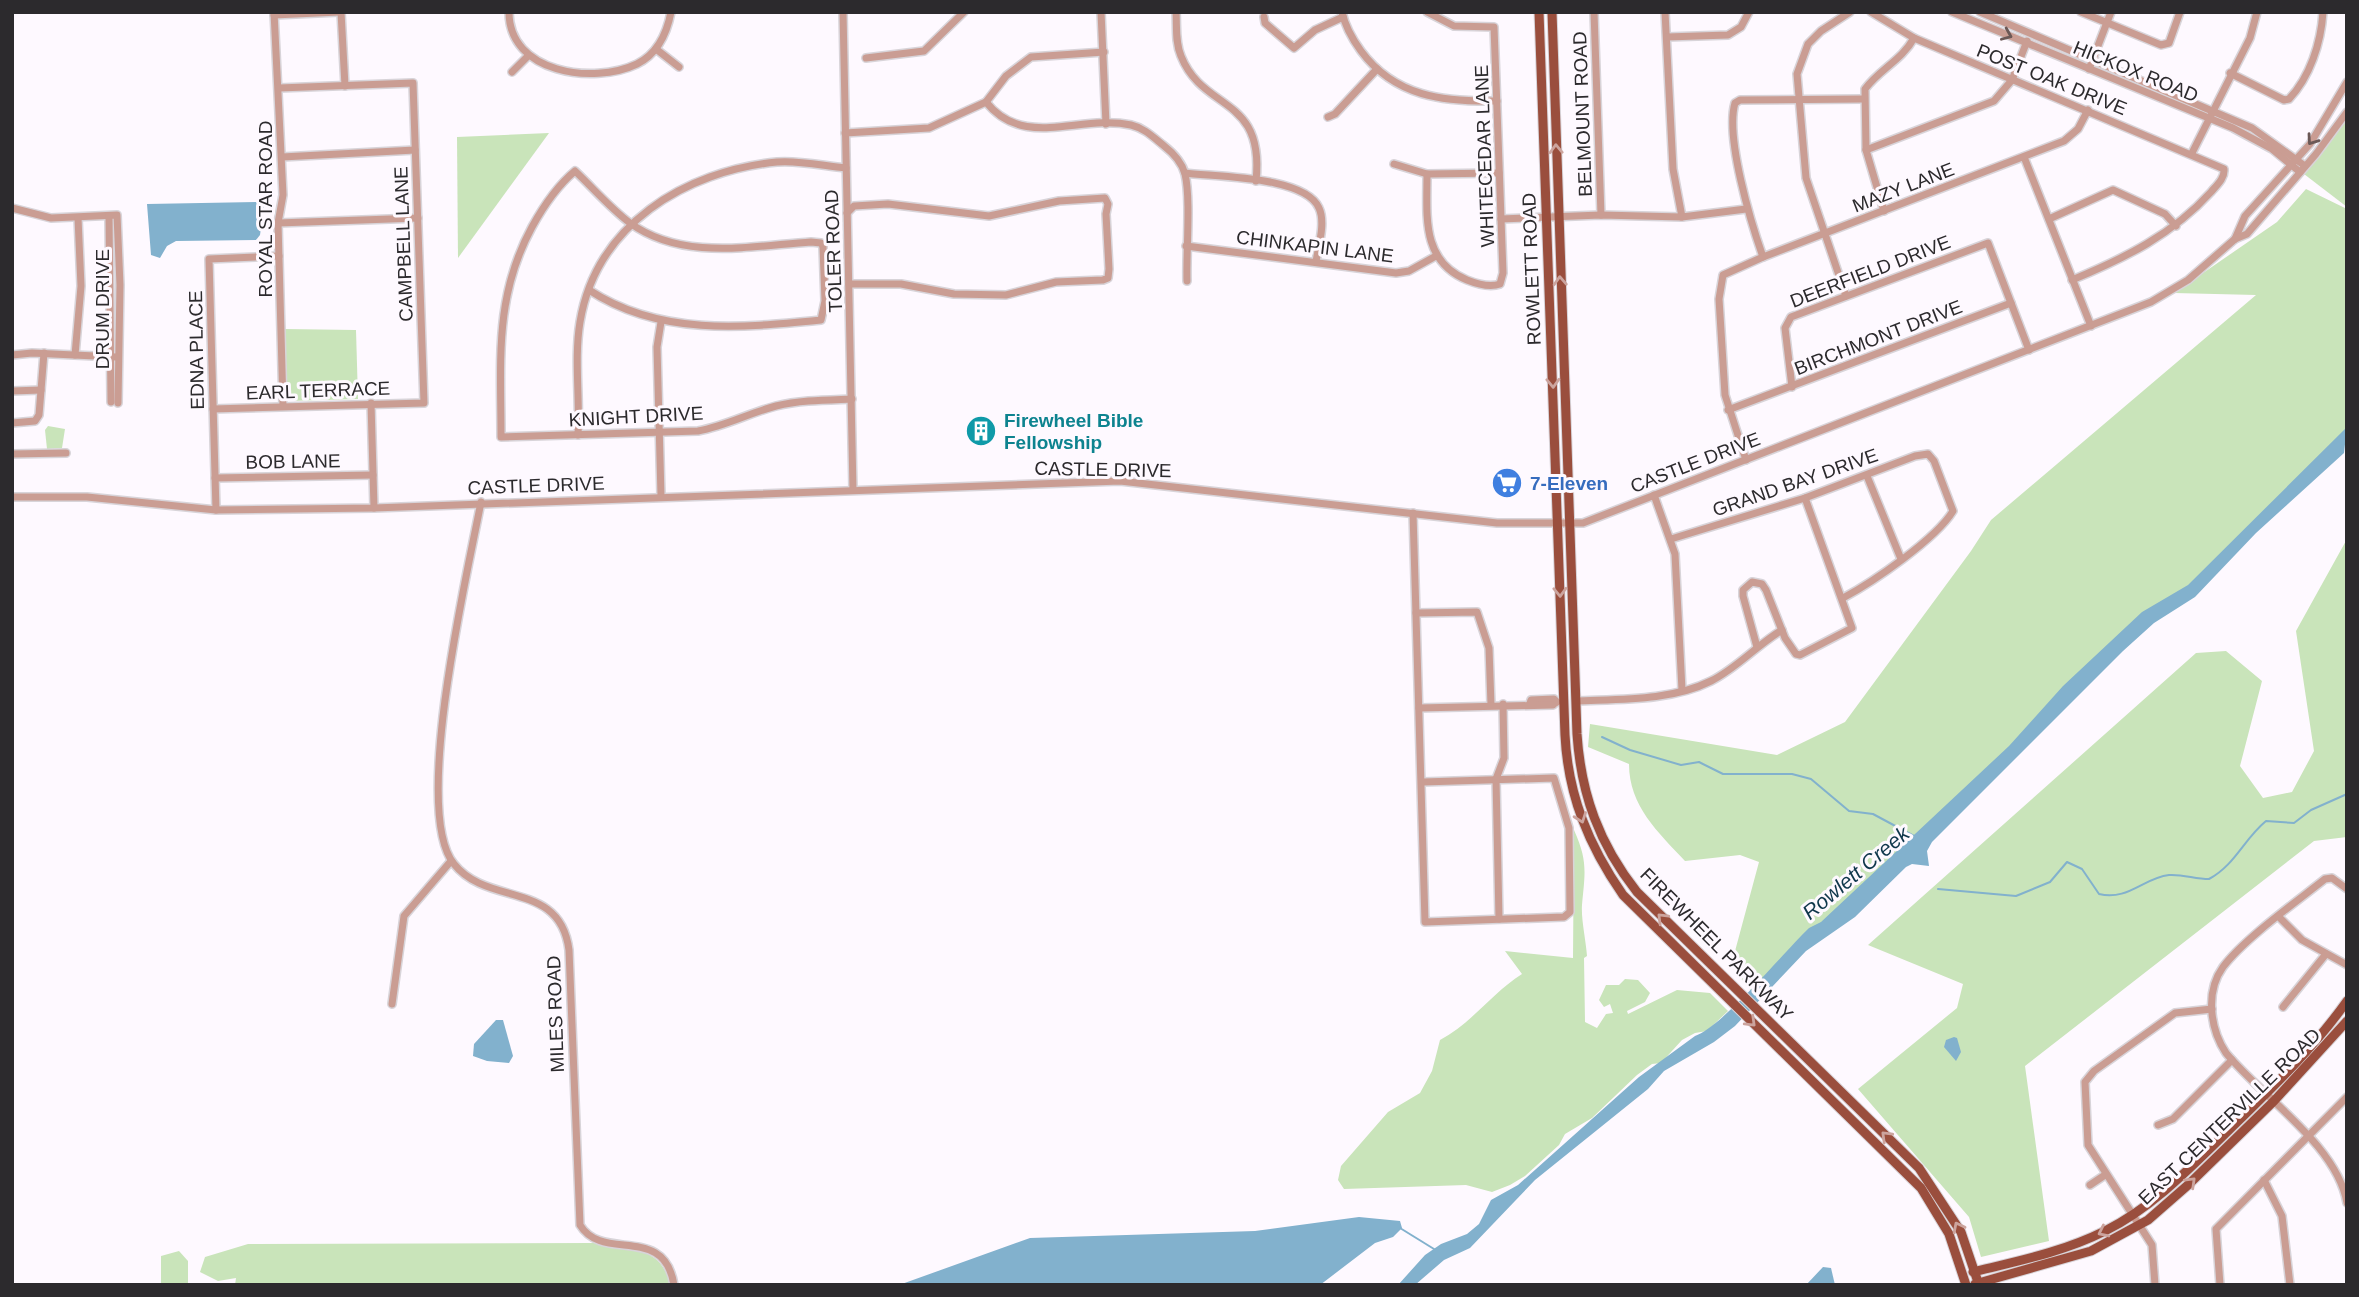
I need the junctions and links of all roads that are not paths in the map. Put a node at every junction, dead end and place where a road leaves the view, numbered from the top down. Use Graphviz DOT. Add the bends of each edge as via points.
graph roads {
  1 [pos="340,12"];
  2 [pos="509,12"];
  3 [pos="671,12"];
  4 [pos="843,12"];
  5 [pos="964,12"];
  6 [pos="1101,12"];
  7 [pos="1177,12"];
  8 [pos="1427,12"];
  9 [pos="1539,12"];
  10 [pos="1552,12"];
  11 [pos="1594,12"];
  12 [pos="1665,12"];
  13 [pos="1749,12"];
  14 [pos="1850,12"];
  15 [pos="1871,12"];
  16 [pos="1952,12"];
  17 [pos="1980,12"];
  18 [pos="2081,12"];
  19 [pos="2111,12"];
  20 [pos="2180,12"];
  21 [pos="2258,12"];
  22 [pos="2323,12"];
  23 [pos="274,13"];
  24 [pos="1342,15"];
  25 [pos="1264,18"];
  26 [pos="2106,23"];
  27 [pos="2030,34"];
  28 [pos="1667,37"];
  29 [pos="1914,38"];
  30 [pos="2026,44"];
  31 [pos="656,49"];
  32 [pos="1104,52"];
  33 [pos="528,56"];
  34 [pos="866,58"];
  35 [pos="2093,60"];
  36 [pos="679,67"];
  37 [pos="1377,69"];
  38 [pos="2089,69"];
  39 [pos="512,72"];
  40 [pos="2230,73"];
  41 [pos="2012,80"];
  42 [pos="2347,82"];
  43 [pos="345,86"];
  44 [pos="279,88"];
  45 [pos="1798,99"];
  46 [pos="1863,99"];
  47 [pos="1497,101"];
  48 [pos="986,102"];
  49 [pos="2088,110"];
  50 [pos="2213,110"];
  51 [pos="2347,112"];
  52 [pos="1328,117"];
  53 [pos="2210,118"];
  54 [pos="1106,124"];
  55 [pos="845,133"];
  56 [pos="415,150"];
  57 [pos="1866,150"];
  58 [pos="2192,153"];
  59 [pos="282,156"];
  60 [pos="2024,157"];
  61 [pos="2294,162"];
  62 [pos="1394,164"];
  63 [pos="846,169"];
  64 [pos="2302,169"];
  65 [pos="1185,173"];
  66 [pos="1499,173"];
  67 [pos="1427,174"];
  68 [pos="1256,181"];
  69 [pos="12,208"];
  70 [pos="1746,209"];
  71 [pos="1884,211"];
  72 [pos="847,213"];
  73 [pos="1601,215"];
  74 [pos="1546,217"];
  75 [pos="1558,217"];
  76 [pos="1682,217"];
  77 [pos="78,218"];
  78 [pos="418,218"];
  79 [pos="1501,219"];
  80 [pos="2049,219"];
  81 [pos="278,223"];
  82 [pos="631,223"];
  83 [pos="2176,226"];
  84 [pos="1824,234"];
  85 [pos="2235,239"];
  86 [pos="1186,246"];
  87 [pos="279,256"];
  88 [pos="1436,256"];
  89 [pos="1763,257"];
  90 [pos="1316,262"];
  91 [pos="2072,280"];
  92 [pos="1187,281"];
  93 [pos="849,284"];
  94 [pos="589,290"];
  95 [pos="1846,296"];
  96 [pos="2011,303"];
  97 [pos="661,322"];
  98 [pos="2091,326"];
  99 [pos="1551,335"];
  100 [pos="1564,335"];
  101 [pos="2029,350"];
  102 [pos="44,353"];
  103 [pos="12,355"];
  104 [pos="75,355"];
  105 [pos="115,357"];
  106 [pos="1792,387"];
  107 [pos="41,390"];
  108 [pos="12,391"];
  109 [pos="852,399"];
  110 [pos="114,402"];
  111 [pos="371,403"];
  112 [pos="424,403"];
  113 [pos="283,406"];
  114 [pos="213,409"];
  115 [pos="1728,410"];
  116 [pos="12,423"];
  117 [pos="659,431"];
  118 [pos="578,435"];
  119 [pos="66,453"];
  120 [pos="12,454"];
  121 [pos="1746,460"];
  122 [pos="373,475"];
  123 [pos="1867,476"];
  124 [pos="215,478"];
  125 [pos="853,490"];
  126 [pos="1654,495"];
  127 [pos="662,496"];
  128 [pos="12,497"];
  129 [pos="1805,498"];
  130 [pos="481,502"];
  131 [pos="374,508"];
  132 [pos="216,510"];
  133 [pos="1413,513"];
  134 [pos="1564,524"];
  135 [pos="1671,539"];
  136 [pos="1901,559"];
  137 [pos="1843,598"];
  138 [pos="1416,613"];
  139 [pos="1782,630"];
  140 [pos="1757,647"];
  141 [pos="1562,653"];
  142 [pos="1682,690"];
  143 [pos="1576,701"];
  144 [pos="1560,702"];
  145 [pos="1503,704"];
  146 [pos="1491,705"];
  147 [pos="1419,708"];
  148 [pos="1496,779"];
  149 [pos="1423,782"];
  150 [pos="451,861"];
  151 [pos="2347,889"];
  152 [pos="2279,916"];
  153 [pos="1499,919"];
  154 [pos="2326,954"];
  155 [pos="2347,965"];
  156 [pos="2347,1002"];
  157 [pos="392,1004"];
  158 [pos="2283,1007"];
  159 [pos="2211,1009"];
  160 [pos="2347,1021"];
  161 [pos="2232,1060"];
  162 [pos="2266,1093"];
  163 [pos="2347,1097"];
  164 [pos="2274,1101"];
  165 [pos="2158,1125"];
  166 [pos="2307,1137"];
  167 [pos="2105,1175"];
  168 [pos="2264,1180"];
  169 [pos="2090,1185"];
  170 [pos="2345,1186"];
  171 [pos="2347,1203"];
  172 [pos="2133,1215"];
  173 [pos="2140,1225"];
  174 [pos="1975,1272"];
  175 [pos="1965,1280"];
  176 [pos="1977,1284"];
  177 [pos="674,1285"];
  178 [pos="2155,1285"];
  179 [pos="2220,1285"];
  180 [pos="2290,1285"];
  1 -- 23 [label="street"];
  1 -- 43 [label="street"];
  2 -- 33 [label="street" via="517,41"];
  3 -- 31 [label="street"];
  4 -- 55 [label="street, TOLER ROAD"];
  5 -- 34 [label="street" via="924,51"];
  6 -- 32 [label="street"];
  7 -- 68 [label="street" via="1178,46 1185,64 1251,129 1257,154"];
  8 -- 47 [label="street, WHITECEDAR LANE" via="1454,26 1494,27"];
  9 -- 74 [label="main road, ROWLETT ROAD"];
  75 -- 10 [label="main road, ROWLETT ROAD, one-way"];
  11 -- 73 [label="street, BELMOUNT ROAD"];
  12 -- 28 [label="street"];
  13 -- 28 [label="street" via="1741,27 1728,35"];
  14 -- 45 [label="street" via="1808,44 1797,74"];
  15 -- 29 [label="street, POST OAK DRIVE"];
  16 -- 30 [label="street, HICKOX ROAD, one-way"];
  17 -- 27 [label="street, HICKOX ROAD"];
  18 -- 26 [label="street"];
  19 -- 26 [label="street"];
  20 -- 26 [label="street" via="2169,43 2161,45"];
  21 -- 40 [label="street" via="2250,38"];
  22 -- 40 [label="street" via="2316,50 2289,99"];
  23 -- 44 [label="street, ROYAL STAR ROAD"];
  24 -- 25 [label="street" via="1294,48"];
  24 -- 37 [label="street" via="1359,48"];
  26 -- 35 [label="street"];
  27 -- 30 [label="street"];
  27 -- 35 [label="street, HICKOX ROAD"];
  28 -- 76 [label="street" via="1673,170"];
  29 -- 41 [label="street, POST OAK DRIVE"];
  29 -- 46 [label="street" via="1902,57 1870,83"];
  30 -- 38 [label="street, HICKOX ROAD"];
  30 -- 41 [label="street"];
  31 -- 33 [label="street" via="637,64 609,71 558,71"];
  31 -- 36 [label="street"];
  32 -- 48 [label="street" via="1031,57 1006,76"];
  32 -- 54 [label="street"];
  33 -- 39 [label="street"];
  35 -- 38 [label="street"];
  35 -- 50 [label="street, HICKOX ROAD"];
  37 -- 47 [label="street" via="1422,95"];
  37 -- 52 [label="street"];
  38 -- 53 [label="street, HICKOX ROAD"];
  40 -- 50 [label="street"];
  41 -- 49 [label="street, POST OAK DRIVE"];
  41 -- 57 [label="street" via="1987,105"];
  42 -- 61 [label="street, one-way"];
  43 -- 44 [label="street"];
  43 -- 56 [label="street, CAMPBELL LANE" via="413,83"];
  44 -- 59 [label="street, ROYAL STAR ROAD"];
  45 -- 46 [label="street"];
  45 -- 70 [label="street" via="1735,103"];
  45 -- 84 [label="street" via="1806,178"];
  46 -- 57 [label="street"];
  47 -- 66 [label="street, WHITECEDAR LANE"];
  48 -- 54 [label="street" via="1003,120 1020,127"];
  48 -- 55 [label="street" via="923,130"];
  49 -- 58 [label="street, POST OAK DRIVE"];
  49 -- 60 [label="street, MAZY LANE" via="2071,136"];
  50 -- 53 [label="street"];
  50 -- 61 [label="street, HICKOX ROAD" via="2270,138"];
  51 -- 64 [label="street, CASTLE DRIVE"];
  53 -- 58 [label="street"];
  53 -- 61 [label="street, HICKOX ROAD"];
  54 -- 65 [label="street" via="1132,125 1148,132 1172,153"];
  55 -- 63 [label="street, TOLER ROAD"];
  56 -- 59 [label="street"];
  56 -- 78 [label="street, CAMPBELL LANE"];
  57 -- 71 [label="street"];
  58 -- 83 [label="street, POST OAK DRIVE" via="2224,169 2220,181"];
  59 -- 81 [label="street, ROYAL STAR ROAD"];
  60 -- 71 [label="street, MAZY LANE"];
  60 -- 80 [label="street"];
  61 -- 64 [label="street, HICKOX ROAD"];
  61 -- 85 [label="street" via="2245,216"];
  62 -- 67 [label="street"];
  63 -- 72 [label="street, TOLER ROAD"];
  63 -- 82 [label="street" via="779,162 727,170 682,187"];
  64 -- 85 [label="street, CASTLE DRIVE" via="2259,222"];
  65 -- 68 [label="street"];
  65 -- 86 [label="street"];
  66 -- 67 [label="street"];
  66 -- 79 [label="street, WHITECEDAR LANE"];
  67 -- 88 [label="street" via="1427,228"];
  68 -- 90 [label="street" via="1296,189 1318,205 1322,218"];
  69 -- 77 [label="street" via="51,218"];
  70 -- 76 [label="street"];
  70 -- 89 [label="street"];
  71 -- 84 [label="street, MAZY LANE"];
  72 -- 93 [label="street, TOLER ROAD"];
  72 -- 93 [label="street" via="854,206 888,204 989,216 1059,201 1107,200 1108,278 1056,282 1006,295 954,294 901,284"];
  73 -- 75 [label="street"];
  73 -- 76 [label="street"];
  74 -- 75 [label="street"];
  74 -- 79 [label="street"];
  74 -- 99 [label="main road, ROWLETT ROAD"];
  100 -- 75 [label="main road, ROWLETT ROAD, one-way"];
  77 -- 104 [label="street" via="81,286"];
  77 -- 105 [label="street, DRUM DRIVE" via="113,216 120,285"];
  78 -- 81 [label="street"];
  78 -- 112 [label="street, CAMPBELL LANE"];
  79 -- 88 [label="street, WHITECEDAR LANE" via="1500,284 1486,286 1461,278"];
  80 -- 83 [label="street" via="2113,190 2165,214"];
  80 -- 91 [label="street"];
  81 -- 87 [label="street, ROYAL STAR ROAD"];
  82 -- 94 [label="street" via="608,251"];
  82 -- 97 [label="street" via="661,239 705,249 821,243 825,302 821,320 704,327"];
  82 -- 118 [label="street, KNIGHT DRIVE" via="575,171 537,218 505,296 499,341 501,437"];
  83 -- 91 [label="street" via="2137,252"];
  84 -- 89 [label="street, MAZY LANE"];
  84 -- 95 [label="street"];
  85 -- 98 [label="street, CASTLE DRIVE" via="2188,280 2151,302"];
  86 -- 90 [label="street, CHINKAPIN LANE"];
  86 -- 92 [label="street"];
  87 -- 113 [label="street, ROYAL STAR ROAD"];
  87 -- 114 [label="street, EDNA PLACE" via="209,259"];
  88 -- 90 [label="street, CHINKAPIN LANE" via="1402,273"];
  89 -- 115 [label="street, MAZY LANE" via="1727,272 1720,282"];
  91 -- 98 [label="street"];
  93 -- 109 [label="street, TOLER ROAD"];
  94 -- 97 [label="street" via="632,314"];
  94 -- 118 [label="street" via="579,323"];
  95 -- 96 [label="street, DEERFIELD DRIVE" via="1987,243"];
  95 -- 106 [label="street, DEERFIELD DRIVE" via="1787,321"];
  96 -- 101 [label="street"];
  96 -- 106 [label="street, BIRCHMONT DRIVE"];
  97 -- 117 [label="street" via="657,346"];
  98 -- 101 [label="street, CASTLE DRIVE"];
  99 -- 100 [label="main road"];
  99 -- 134 [label="main road, ROWLETT ROAD, one-way"];
  100 -- 134 [label="main road, ROWLETT ROAD"];
  101 -- 121 [label="street, CASTLE DRIVE"];
  102 -- 103 [label="street"];
  102 -- 104 [label="street"];
  102 -- 107 [label="street"];
  104 -- 105 [label="street"];
  105 -- 110 [label="street, DRUM DRIVE"];
  106 -- 115 [label="street, BIRCHMONT DRIVE"];
  107 -- 108 [label="street"];
  107 -- 116 [label="street" via="35,421"];
  109 -- 117 [label="street, KNIGHT DRIVE" via="796,402 722,427"];
  109 -- 125 [label="street, TOLER ROAD"];
  111 -- 112 [label="street, EARL TERRACE"];
  111 -- 113 [label="street, EARL TERRACE"];
  111 -- 122 [label="street"];
  113 -- 114 [label="street, EARL TERRACE"];
  114 -- 124 [label="street, EDNA PLACE"];
  115 -- 121 [label="street"];
  117 -- 118 [label="street, KNIGHT DRIVE"];
  117 -- 127 [label="street"];
  119 -- 120 [label="street"];
  121 -- 126 [label="street, CASTLE DRIVE"];
  122 -- 124 [label="street, BOB LANE"];
  122 -- 131 [label="street"];
  123 -- 129 [label="street, GRAND BAY DRIVE"];
  123 -- 136 [label="street"];
  123 -- 136 [label="street, GRAND BAY DRIVE" via="1915,456 1928,454 1934,461 1953,511"];
  124 -- 132 [label="street, EDNA PLACE"];
  125 -- 127 [label="street, CASTLE DRIVE"];
  125 -- 133 [label="street, CASTLE DRIVE" via="1120,481"];
  126 -- 134 [label="street, CASTLE DRIVE" via="1583,523"];
  126 -- 135 [label="street"];
  127 -- 130 [label="street, CASTLE DRIVE"];
  128 -- 132 [label="street, CASTLE DRIVE" via="88,497"];
  129 -- 135 [label="street, GRAND BAY DRIVE"];
  129 -- 137 [label="street"];
  130 -- 131 [label="street, CASTLE DRIVE"];
  130 -- 150 [label="street" via="439,740 443,832"];
  131 -- 132 [label="street, CASTLE DRIVE"];
  133 -- 134 [label="street, CASTLE DRIVE" via="1497,523"];
  133 -- 138 [label="street"];
  134 -- 141 [label="main road, FIREWHEEL PARKWAY, one-way"];
  134 -- 143 [label="main road, FIREWHEEL PARKWAY"];
  135 -- 142 [label="street" via="1677,569"];
  136 -- 137 [label="street"];
  137 -- 139 [label="street" via="1852,628 1800,655"];
  138 -- 146 [label="street" via="1477,612 1489,648"];
  138 -- 147 [label="street"];
  139 -- 140 [label="street"];
  139 -- 140 [label="street" via="1766,590 1752,582 1743,596"];
  140 -- 142 [label="street" via="1711,681"];
  141 -- 143 [label="main road" via="1569,695"];
  141 -- 144 [label="main road, FIREWHEEL PARKWAY"];
  142 -- 143 [label="street"];
  174 -- 143 [label="main road, FIREWHEEL PARKWAY, one-way" via="1961,1232 1919,1168 1637,892 1603,839 1583,784"];
  144 -- 145 [label="street"];
  144 -- 175 [label="main road, FIREWHEEL PARKWAY, one-way" via="1569,778 1593,848 1623,895 1925,1194 1944,1224"];
  145 -- 146 [label="street"];
  145 -- 148 [label="street" via="1504,758"];
  146 -- 147 [label="street"];
  147 -- 149 [label="street"];
  148 -- 149 [label="street"];
  148 -- 153 [label="street"];
  148 -- 153 [label="street" via="1555,778 1569,828 1570,870 1570,912 1564,917"];
  149 -- 153 [label="street" via="1425,922"];
  150 -- 157 [label="street" via="404,916"];
  150 -- 177 [label="street, MILES ROAD" via="476,881 543,905 563,925 569,950 580,1224 597,1240 650,1249 664,1261"];
  151 -- 152 [label="street" via="2327,878"];
  152 -- 154 [label="street" via="2302,940"];
  152 -- 159 [label="street" via="2224,967"];
  154 -- 155 [label="street"];
  154 -- 158 [label="street"];
  156 -- 162 [label="main road, EAST CENTERVILLE ROAD"];
  159 -- 161 [label="street" via="2217,1039"];
  159 -- 167 [label="street" via="2182,1010 2166,1018 2085,1082 2085,1134"];
  160 -- 164 [label="main road, EAST CENTERVILLE ROAD"];
  161 -- 162 [label="street"];
  161 -- 165 [label="street" via="2172,1119"];
  162 -- 164 [label="street"];
  162 -- 172 [label="main road, EAST CENTERVILLE ROAD" via="2169,1188"];
  163 -- 166 [label="street"];
  164 -- 166 [label="street"];
  173 -- 164 [label="main road, EAST CENTERVILLE ROAD, one-way" via="2183,1190"];
  166 -- 168 [label="street"];
  166 -- 170 [label="street"];
  167 -- 169 [label="street"];
  167 -- 172 [label="street"];
  168 -- 179 [label="street" via="2216,1228"];
  168 -- 180 [label="street" via="2282,1216"];
  170 -- 171 [label="street"];
  172 -- 173 [label="street"];
  172 -- 174 [label="main road, EAST CENTERVILLE ROAD, one-way" via="2064,1248"];
  173 -- 176 [label="main road, EAST CENTERVILLE ROAD" via="2091,1251"];
  173 -- 178 [label="street" via="2152,1245"];
  174 -- 175 [label="main road, EAST CENTERVILLE ROAD"];
  174 -- 176 [label="main road, FIREWHEEL PARKWAY"];
}
